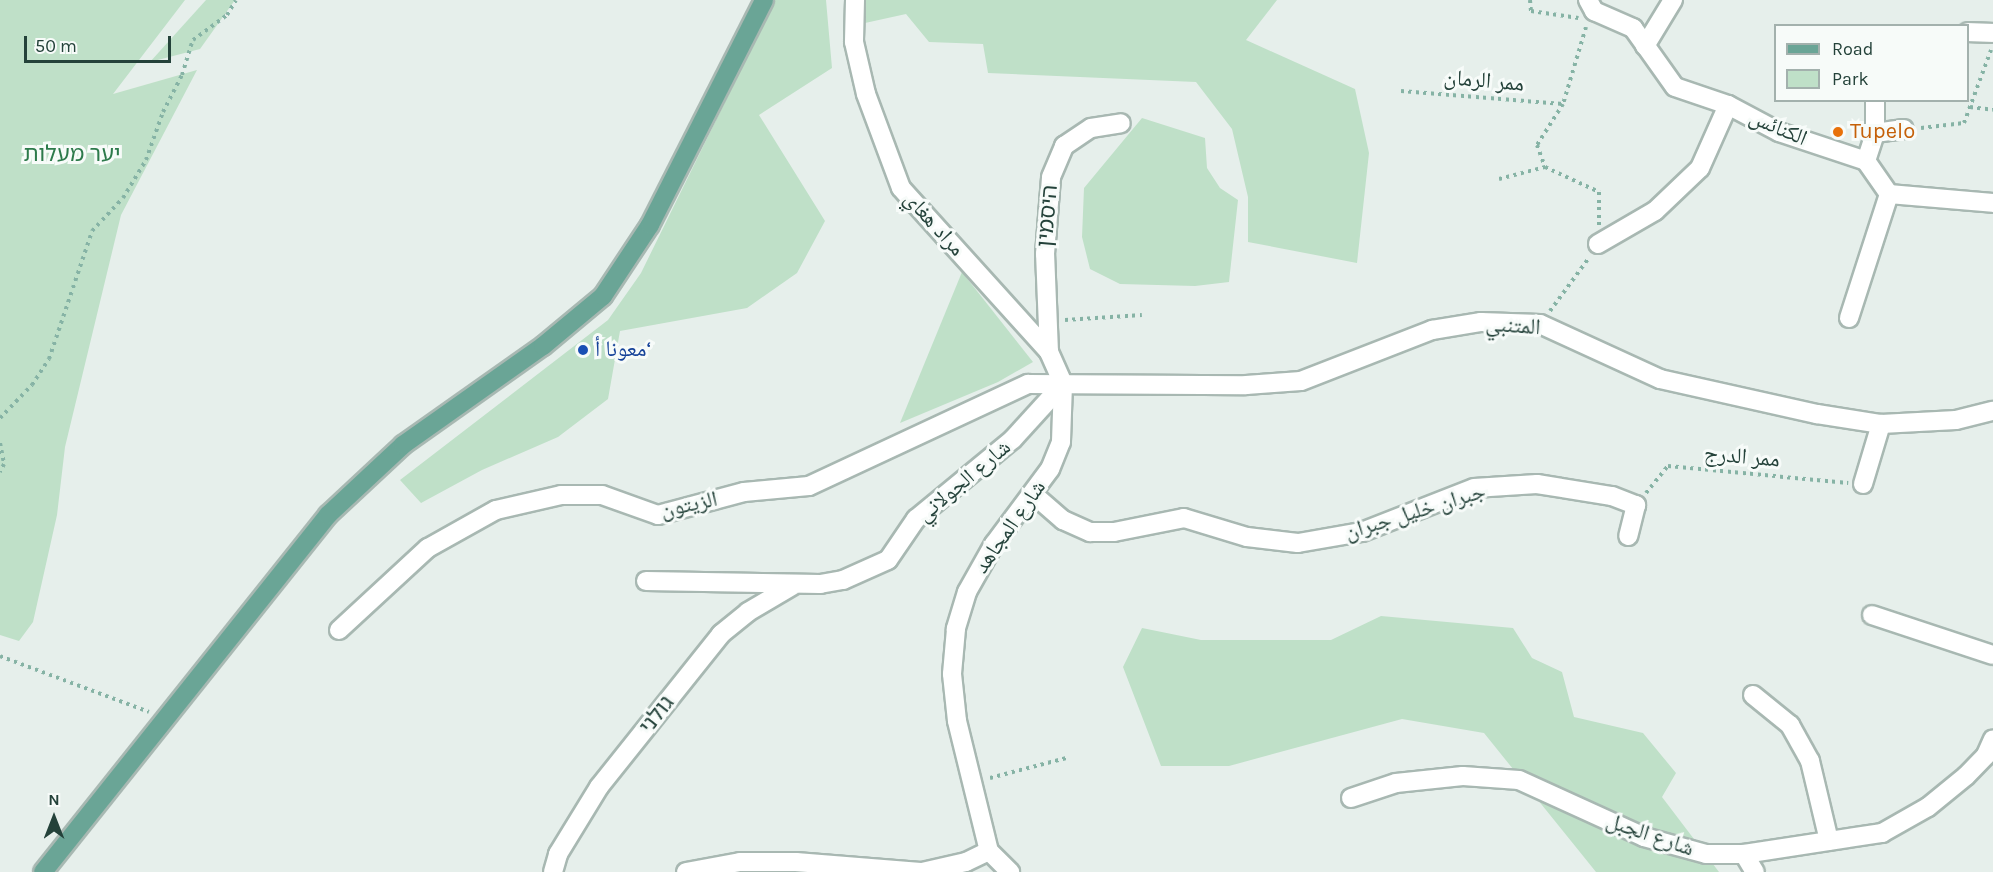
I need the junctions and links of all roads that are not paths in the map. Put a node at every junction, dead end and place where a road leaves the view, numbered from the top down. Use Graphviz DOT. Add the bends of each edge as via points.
graph roads {
  1 [pos="764,0"];
  2 [pos="855,0"];
  3 [pos="1588,0"];
  4 [pos="1673,0"];
  5 [pos="1969,32"];
  6 [pos="1993,33"];
  7 [pos="1645,46"];
  8 [pos="1875,102"];
  9 [pos="1728,105"];
  10 [pos="1121,123"];
  11 [pos="1904,129"];
  12 [pos="1875,133"];
  13 [pos="1866,160"];
  14 [pos="1889,194"];
  15 [pos="1993,203"];
  16 [pos="1598,244"];
  17 [pos="1849,318"];
  18 [pos="1049,352"];
  19 [pos="1063,384"];
  20 [pos="1993,411"];
  21 [pos="1881,424"];
  22 [pos="1863,484"];
  23 [pos="1033,494"];
  24 [pos="1629,536"];
  25 [pos="646,582"];
  26 [pos="792,586"];
  27 [pos="1872,615"];
  28 [pos="339,630"];
  29 [pos="1993,655"];
  30 [pos="1754,695"];
  31 [pos="1993,740"];
  32 [pos="1351,798"];
  33 [pos="1829,841"];
  34 [pos="988,851"];
  35 [pos="1744,854"];
  36 [pos="43,872"];
  37 [pos="554,872"];
  38 [pos="686,872"];
  39 [pos="921,872"];
  40 [pos="1010,872"];
  41 [pos="1755,872"];
  1 -- 36 [label="main road" via="650,225 603,296 543,346 402,445 328,515"];
  2 -- 18 [label="street, مراد هغاي" via="854,42 866,94 901,188"];
  3 -- 7 [label="street, الكنائس" via="1594,11 1633,27"];
  4 -- 7 [label="street"];
  5 -- 6 [label="street"];
  7 -- 9 [label="street, الكنائس" via="1675,87"];
  8 -- 12 [label="street"];
  9 -- 13 [label="street, الكنائس" via="1779,132"];
  9 -- 16 [label="street" via="1700,168 1655,211"];
  10 -- 18 [label="street, היסמין" via="1091,128 1064,146 1051,177 1045,254"];
  11 -- 12 [label="street"];
  12 -- 13 [label="street"];
  13 -- 14 [label="street"];
  14 -- 15 [label="street"];
  14 -- 17 [label="street"];
  18 -- 19 [label="street, مراد هغاي"];
  19 -- 21 [label="street, المتنبي" via="1246,385 1301,381 1432,330 1481,322 1540,324 1660,379 1748,400"];
  19 -- 23 [label="street, شارع المجاهد" via="1062,442"];
  19 -- 26 [label="street, شارع الجولاني" via="1013,439 916,519 888,560 843,580"];
  19 -- 28 [label="street, الزيتون" via="1019,388 809,486 744,492 658,516 602,495 561,495 496,510 428,548"];
  20 -- 21 [label="street, المتنبي" via="1956,420"];
  21 -- 22 [label="street"];
  23 -- 24 [label="street, جبران خليل جبران" via="1063,520 1090,532 1114,532 1184,518 1247,537 1298,543 1362,532 1474,488 1537,484 1612,496 1636,505"];
  23 -- 34 [label="street, شارع المجاهد" via="988,554 967,592 956,629 952,674 957,721"];
  25 -- 26 [label="street" via="744,580"];
  26 -- 37 [label="street, גולני" via="748,612 715,642 599,787 558,854"];
  27 -- 29 [label="street"];
  30 -- 33 [label="street" via="1790,725 1810,761"];
  31 -- 33 [label="street, شارع الجبل" via="1986,755 1966,776 1928,807 1882,833"];
  32 -- 35 [label="street, شارع الجبل" via="1396,783 1452,777 1519,780 1644,837 1706,854"];
  33 -- 35 [label="street, شارع الجبل"];
  34 -- 39 [label="street" via="966,862"];
  34 -- 40 [label="street"];
  35 -- 41 [label="street"];
  38 -- 39 [label="street" via="740,862 796,862"];
}
